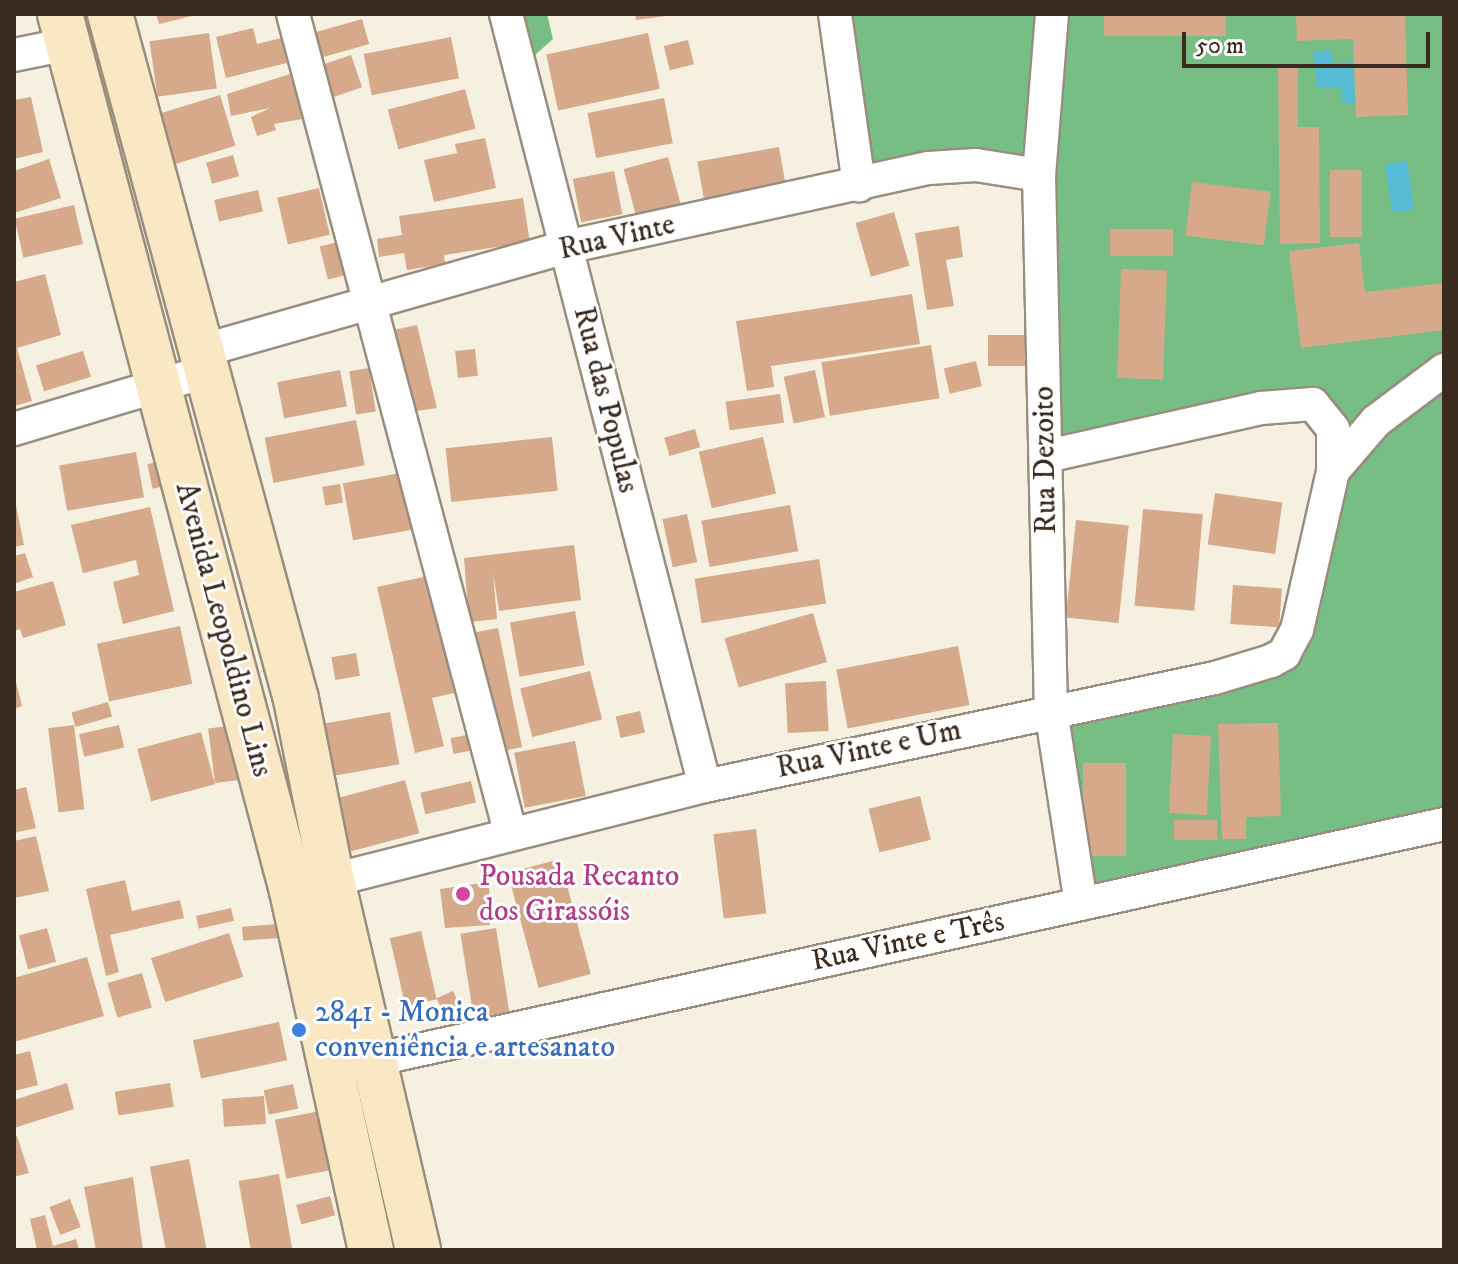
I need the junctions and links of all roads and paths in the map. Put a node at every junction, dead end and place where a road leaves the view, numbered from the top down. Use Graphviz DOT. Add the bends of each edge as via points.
graph roads {
  1 [pos="110,14"];
  2 [pos="293,14"];
  3 [pos="506,14"];
  4 [pos="835,14"];
  5 [pos="1052,14"];
  6 [pos="64,29"];
  7 [pos="14,55"];
  8 [pos="1039,175"];
  9 [pos="859,185"];
  10 [pos="566,247"];
  11 [pos="370,303"];
  12 [pos="204,361"];
  13 [pos="1444,370"];
  14 [pos="160,389"];
  15 [pos="14,429"];
  16 [pos="1047,456"];
  17 [pos="1333,471"];
  18 [pos="296,699"];
  19 [pos="1051,710"];
  20 [pos="245,714"];
  21 [pos="705,786"];
  22 [pos="1444,824"];
  23 [pos="511,835"];
  24 [pos="312,886"];
  25 [pos="1081,904"];
  26 [pos="373,1060"];
  27 [pos="328,1070"];
  28 [pos="371,1250"];
  29 [pos="418,1250"];
  1 -- 12 [label="main road, Avenida Leopoldino Lins"];
  2 -- 11 [label="street"];
  3 -- 10 [label="street, Rua das Populas"];
  4 -- 9 [label="street"];
  5 -- 8 [label="street, Rua Dezoito"];
  6 -- 7 [label="street"];
  6 -- 14 [label="main road, Avenida Leopoldino Lins"];
  8 -- 9 [label="street, Rua Vinte" via="956,165"];
  8 -- 16 [label="street, Rua Dezoito"];
  9 -- 10 [label="street, Rua Vinte"];
  10 -- 11 [label="street, Rua Vinte"];
  10 -- 21 [label="street, Rua das Populas"];
  11 -- 12 [label="street, Rua Vinte"];
  11 -- 23 [label="street"];
  12 -- 14 [label="street, Rua Vinte"];
  12 -- 18 [label="main road, Avenida Leopoldino Lins"];
  13 -- 17 [label="street" via="1376,421"];
  14 -- 15 [label="street, Rua Vinte"];
  14 -- 20 [label="main road, Avenida Leopoldino Lins"];
  16 -- 17 [label="street" via="1261,408 1313,404 1333,429"];
  16 -- 19 [label="street, Rua Dezoito"];
  17 -- 19 [label="street, Rua Vinte e Um" via="1297,630 1284,654 1215,678"];
  18 -- 20 [label="main road"];
  18 -- 24 [label="main road, Avenida Leopoldino Lins"];
  19 -- 21 [label="street, Rua Vinte e Um"];
  19 -- 25 [label="street, Rua Dezoito"];
  20 -- 24 [label="main road, Avenida Leopoldino Lins"];
  21 -- 23 [label="street, Rua Vinte e Um"];
  22 -- 25 [label="street, Rua Vinte e Três"];
  23 -- 24 [label="street, Rua Vinte e Um"];
  24 -- 26 [label="main road, Avenida Leopoldino Lins"];
  24 -- 27 [label="main road, Avenida Leopoldino Lins"];
  25 -- 26 [label="street, Rua Vinte e Três"];
  26 -- 27 [label="street, Rua Vinte e Três"];
  26 -- 29 [label="main road, Avenida Leopoldino Lins"];
  27 -- 28 [label="main road, Avenida Leopoldino Lins"];
}
